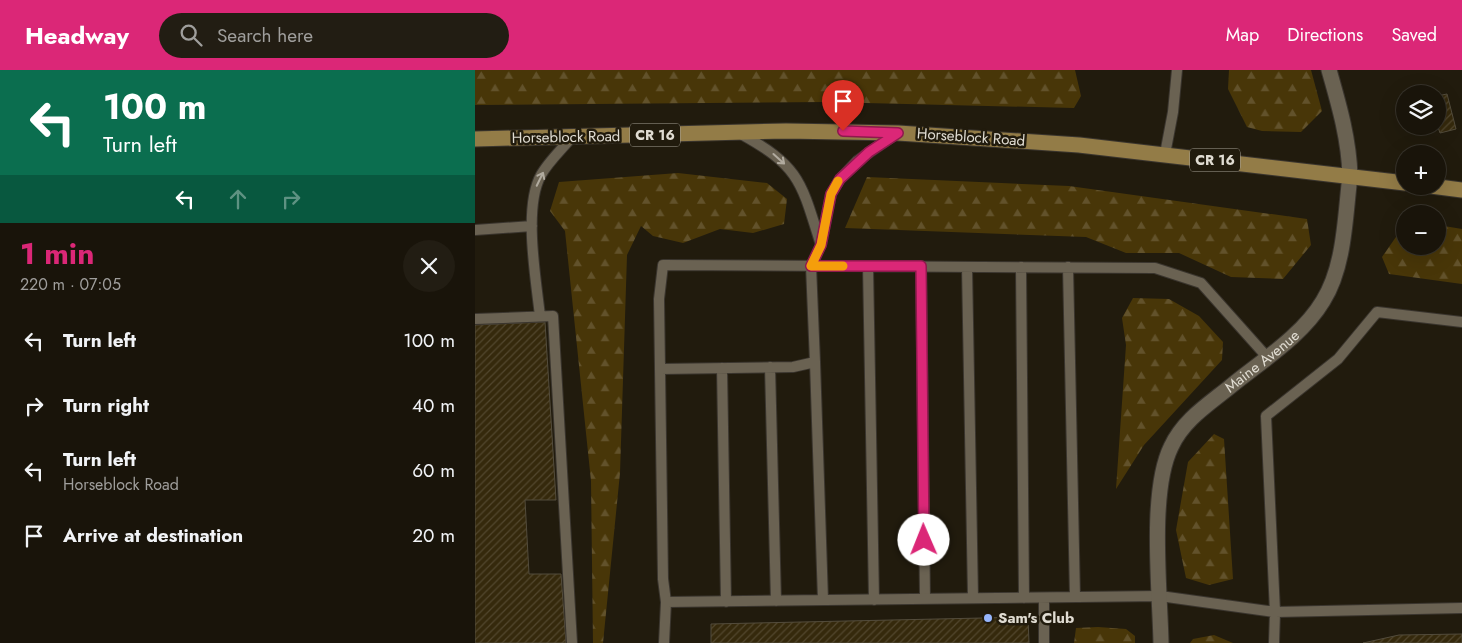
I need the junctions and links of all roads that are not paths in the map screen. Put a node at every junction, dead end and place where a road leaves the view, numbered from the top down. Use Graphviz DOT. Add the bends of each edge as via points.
graph roads {
  1 [pos="1177,70"];
  2 [pos="1329,70"];
  3 [pos="739,132"];
  4 [pos="898,133"];
  5 [pos="572,137"];
  6 [pos="475,139"];
  7 [pos="1165,154"];
  8 [pos="1350,176"];
  9 [pos="1396,182"];
  10 [pos="1446,188"];
  11 [pos="1462,190"];
  12 [pos="532,226"];
  13 [pos="475,230"];
  14 [pos="821,245"];
  15 [pos="811,266"];
  16 [pos="868,266"];
  17 [pos="921,266"];
  18 [pos="967,267"];
  19 [pos="1021,267"];
  20 [pos="1068,268"];
  21 [pos="539,316"];
  22 [pos="475,320"];
  23 [pos="1462,322"];
  24 [pos="1267,357"];
  25 [pos="815,362"];
  26 [pos="770,367"];
  27 [pos="722,368"];
  28 [pos="660,369"];
  29 [pos="1160,596"];
  30 [pos="1075,597"];
  31 [pos="973,598"];
  32 [pos="1024,598"];
  33 [pos="1044,598"];
  34 [pos="925,599"];
  35 [pos="823,600"];
  36 [pos="874,600"];
  37 [pos="776,601"];
  38 [pos="666,602"];
  39 [pos="725,602"];
  40 [pos="1462,608"];
  41 [pos="1275,612"];
  42 [pos="572,643"];
  43 [pos="664,643"];
  44 [pos="1044,643"];
  45 [pos="1161,643"];
  46 [pos="1274,643"];
  1 -- 7 [label="lane"];
  2 -- 8 [label="street, Maine Avenue" via="1344,126"];
  3 -- 4 [label="main road, Horseblock Road / CR 16"];
  3 -- 5 [label="main road, Horseblock Road / CR 16"];
  3 -- 14 [label="lane, one-way" via="769,150 799,180"];
  4 -- 7 [label="main road, Horseblock Road / CR 16" via="1036,141"];
  4 -- 14 [label="lane" via="869,152 840,179 831,194"];
  5 -- 6 [label="main road, Horseblock Road / CR 16"];
  12 -- 5 [label="lane, one-way" via="533,194 541,175"];
  7 -- 8 [label="main road, Horseblock Road / CR 16"];
  8 -- 9 [label="main road, Horseblock Road / CR 16"];
  8 -- 24 [label="street, Maine Avenue" via="1337,265 1331,284 1313,316"];
  10 -- 11 [label="main road"];
  12 -- 13 [label="lane"];
  12 -- 21 [label="lane"];
  14 -- 15 [label="lane"];
  15 -- 16 [label="lane"];
  15 -- 25 [label="lane"];
  15 -- 28 [label="lane" via="663,265 659,299"];
  16 -- 17 [label="lane"];
  16 -- 36 [label="lane"];
  17 -- 18 [label="lane"];
  17 -- 34 [label="lane"];
  18 -- 19 [label="lane"];
  18 -- 31 [label="lane"];
  19 -- 20 [label="lane"];
  19 -- 32 [label="lane"];
  20 -- 24 [label="lane" via="1155,268 1201,283"];
  20 -- 30 [label="lane"];
  21 -- 22 [label="lane"];
  21 -- 42 [label="lane" via="553,316"];
  23 -- 41 [label="lane" via="1377,312 1338,359 1266,416"];
  24 -- 29 [label="street, Maine Avenue" via="1196,413 1170,448 1159,504"];
  25 -- 26 [label="lane" via="793,367"];
  25 -- 35 [label="lane"];
  26 -- 27 [label="lane"];
  26 -- 37 [label="lane"];
  27 -- 28 [label="lane"];
  27 -- 39 [label="lane"];
  28 -- 38 [label="lane"];
  29 -- 30 [label="lane"];
  29 -- 41 [label="lane"];
  29 -- 45 [label="street, Maine Avenue"];
  30 -- 33 [label="lane"];
  31 -- 32 [label="lane"];
  31 -- 34 [label="lane"];
  32 -- 33 [label="lane"];
  33 -- 44 [label="lane"];
  34 -- 36 [label="lane"];
  35 -- 36 [label="lane"];
  35 -- 37 [label="lane"];
  37 -- 39 [label="lane"];
  38 -- 39 [label="lane"];
  38 -- 43 [label="lane"];
  40 -- 41 [label="lane"];
  41 -- 46 [label="lane"];
}
